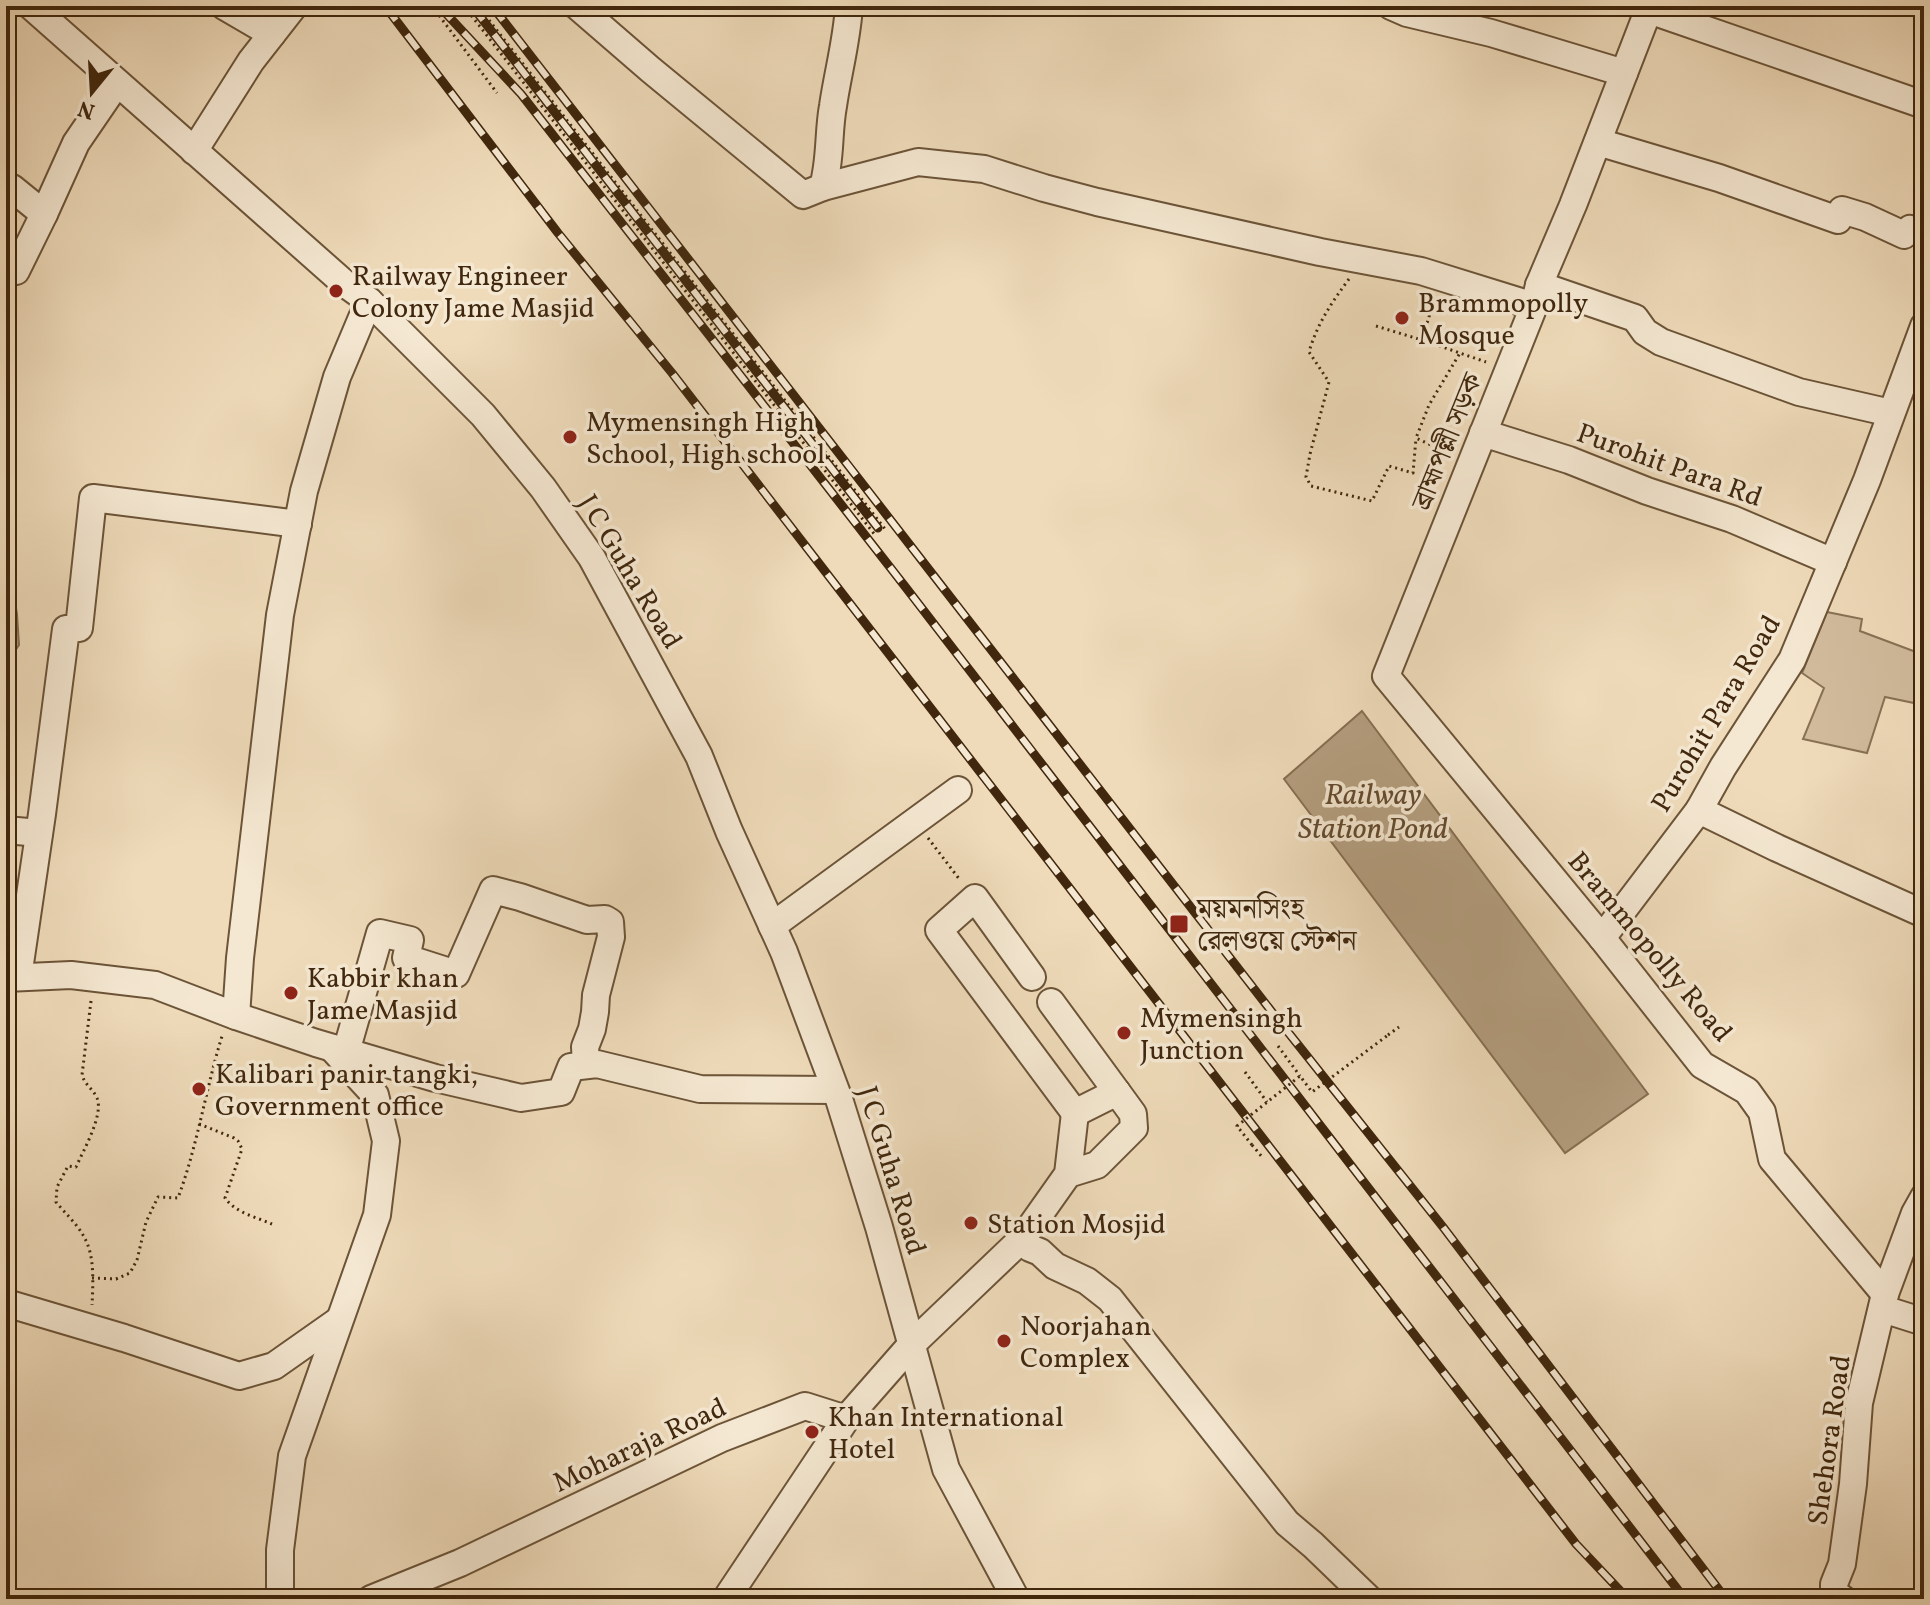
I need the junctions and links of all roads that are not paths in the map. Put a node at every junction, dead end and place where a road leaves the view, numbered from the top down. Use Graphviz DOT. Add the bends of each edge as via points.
graph roads {
  1 [pos="31,6"];
  2 [pos="224,6"];
  3 [pos="294,6"];
  4 [pos="577,6"];
  5 [pos="849,6"];
  6 [pos="1391,6"];
  7 [pos="1650,8"];
  8 [pos="272,34"];
  9 [pos="1624,73"];
  10 [pos="117,83"];
  11 [pos="1924,105"];
  12 [pos="1598,142"];
  13 [pos="194,151"];
  14 [pos="6,187"];
  15 [pos="823,187"];
  16 [pos="44,214"];
  17 [pos="1924,234"];
  18 [pos="6,272"];
  19 [pos="1537,296"];
  20 [pos="369,301"];
  21 [pos="1924,326"];
  22 [pos="1891,413"];
  23 [pos="1483,433"];
  24 [pos="298,524"];
  25 [pos="1833,562"];
  26 [pos="1386,676"];
  27 [pos="958,790"];
  28 [pos="1699,810"];
  29 [pos="6,830"];
  30 [pos="39,833"];
  31 [pos="1924,914"];
  32 [pos="772,926"];
  33 [pos="1602,938"];
  34 [pos="12,977"];
  35 [pos="1032,977"];
  36 [pos="1051,1002"];
  37 [pos="232,1015"];
  38 [pos="339,1050"];
  39 [pos="586,1065"];
  40 [pos="835,1090"];
  41 [pos="1117,1092"];
  42 [pos="1075,1113"];
  43 [pos="1068,1174"];
  44 [pos="1924,1197"];
  45 [pos="1022,1239"];
  46 [pos="1884,1302"];
  47 [pos="6,1303"];
  48 [pos="338,1321"];
  49 [pos="1924,1322"];
  50 [pos="911,1345"];
  51 [pos="846,1419"];
  52 [pos="280,1599"];
  53 [pos="371,1599"];
  54 [pos="726,1599"];
  55 [pos="1016,1599"];
  56 [pos="1369,1599"];
  57 [pos="1843,1599"];
  1 -- 10 [label="street, J C Guha Road"];
  2 -- 8 [label="street"];
  3 -- 8 [label="street"];
  4 -- 15 [label="street" via="803,195"];
  5 -- 15 [label="street"];
  6 -- 9 [label="street"];
  7 -- 9 [label="street, ব্রাহ্মপল্লী সড়ক"];
  7 -- 11 [label="street"];
  8 -- 13 [label="street"];
  9 -- 12 [label="street, ব্রাহ্মপল্লী সড়ক"];
  10 -- 13 [label="street, J C Guha Road"];
  10 -- 16 [label="street" via="76,143"];
  12 -- 17 [label="street" via="1838,220 1842,210 1904,235 1910,229"];
  12 -- 19 [label="street, ব্রাহ্মপল্লী সড়ক"];
  13 -- 20 [label="street, J C Guha Road"];
  14 -- 16 [label="street"];
  15 -- 19 [label="street" via="918,162 984,169 1097,202"];
  16 -- 18 [label="street" via="16,271"];
  19 -- 22 [label="street" via="1635,318 1661,342 1799,392"];
  19 -- 23 [label="street, ব্রাহ্মপল্লী সড়ক"];
  20 -- 24 [label="street" via="337,377"];
  20 -- 32 [label="street, J C Guha Road" via="483,415 592,558 699,756"];
  21 -- 22 [label="street, Purohit Para Road"];
  22 -- 25 [label="street, Purohit Para Road"];
  23 -- 25 [label="street, Purohit Para Rd" via="1732,519"];
  23 -- 26 [label="street, ব্রাহ্মপল্লী সড়ক"];
  24 -- 30 [label="street" via="93,498 79,628 66,629"];
  24 -- 37 [label="street" via="280,615"];
  25 -- 28 [label="street, Purohit Para Road" via="1792,660"];
  26 -- 33 [label="street, Brammopolly Road"];
  27 -- 32 [label="street"];
  28 -- 31 [label="street"];
  28 -- 33 [label="street, Purohit Para Road"];
  29 -- 30 [label="street"];
  30 -- 34 [label="street"];
  32 -- 40 [label="street, J C Guha Road"];
  33 -- 46 [label="street, Brammopolly Road" via="1702,1065 1747,1091 1762,1112 1772,1159"];
  34 -- 37 [label="street" via="71,975 155,985"];
  35 -- 42 [label="street" via="975,898 939,930"];
  36 -- 41 [label="street"];
  37 -- 38 [label="street"];
  38 -- 39 [label="street" via="521,1098 561,1092 571,1067"];
  38 -- 39 [label="street" via="380,933 410,940 406,958 456,974 493,890 587,920 610,922"];
  38 -- 48 [label="street" via="375,1095 386,1141 377,1215"];
  39 -- 40 [label="street" via="700,1089"];
  40 -- 50 [label="street, J C Guha Road"];
  41 -- 42 [label="street"];
  41 -- 43 [label="street" via="1133,1114 1134,1128 1097,1165"];
  42 -- 43 [label="street"];
  43 -- 45 [label="street"];
  44 -- 46 [label="street, Shehora Road"];
  45 -- 50 [label="street"];
  45 -- 56 [label="street" via="1110,1299 1287,1523"];
  46 -- 49 [label="street"];
  46 -- 57 [label="street, Shehora Road" via="1859,1403 1842,1564 1834,1584 1834,1593"];
  47 -- 48 [label="street" via="239,1376 274,1366"];
  48 -- 52 [label="street" via="292,1456 280,1550"];
  50 -- 51 [label="street"];
  50 -- 55 [label="street, J C Guha Road" via="946,1469"];
  51 -- 53 [label="street, Moharaja Road" via="805,1406 722,1438 460,1563"];
  51 -- 54 [label="street"];
}
